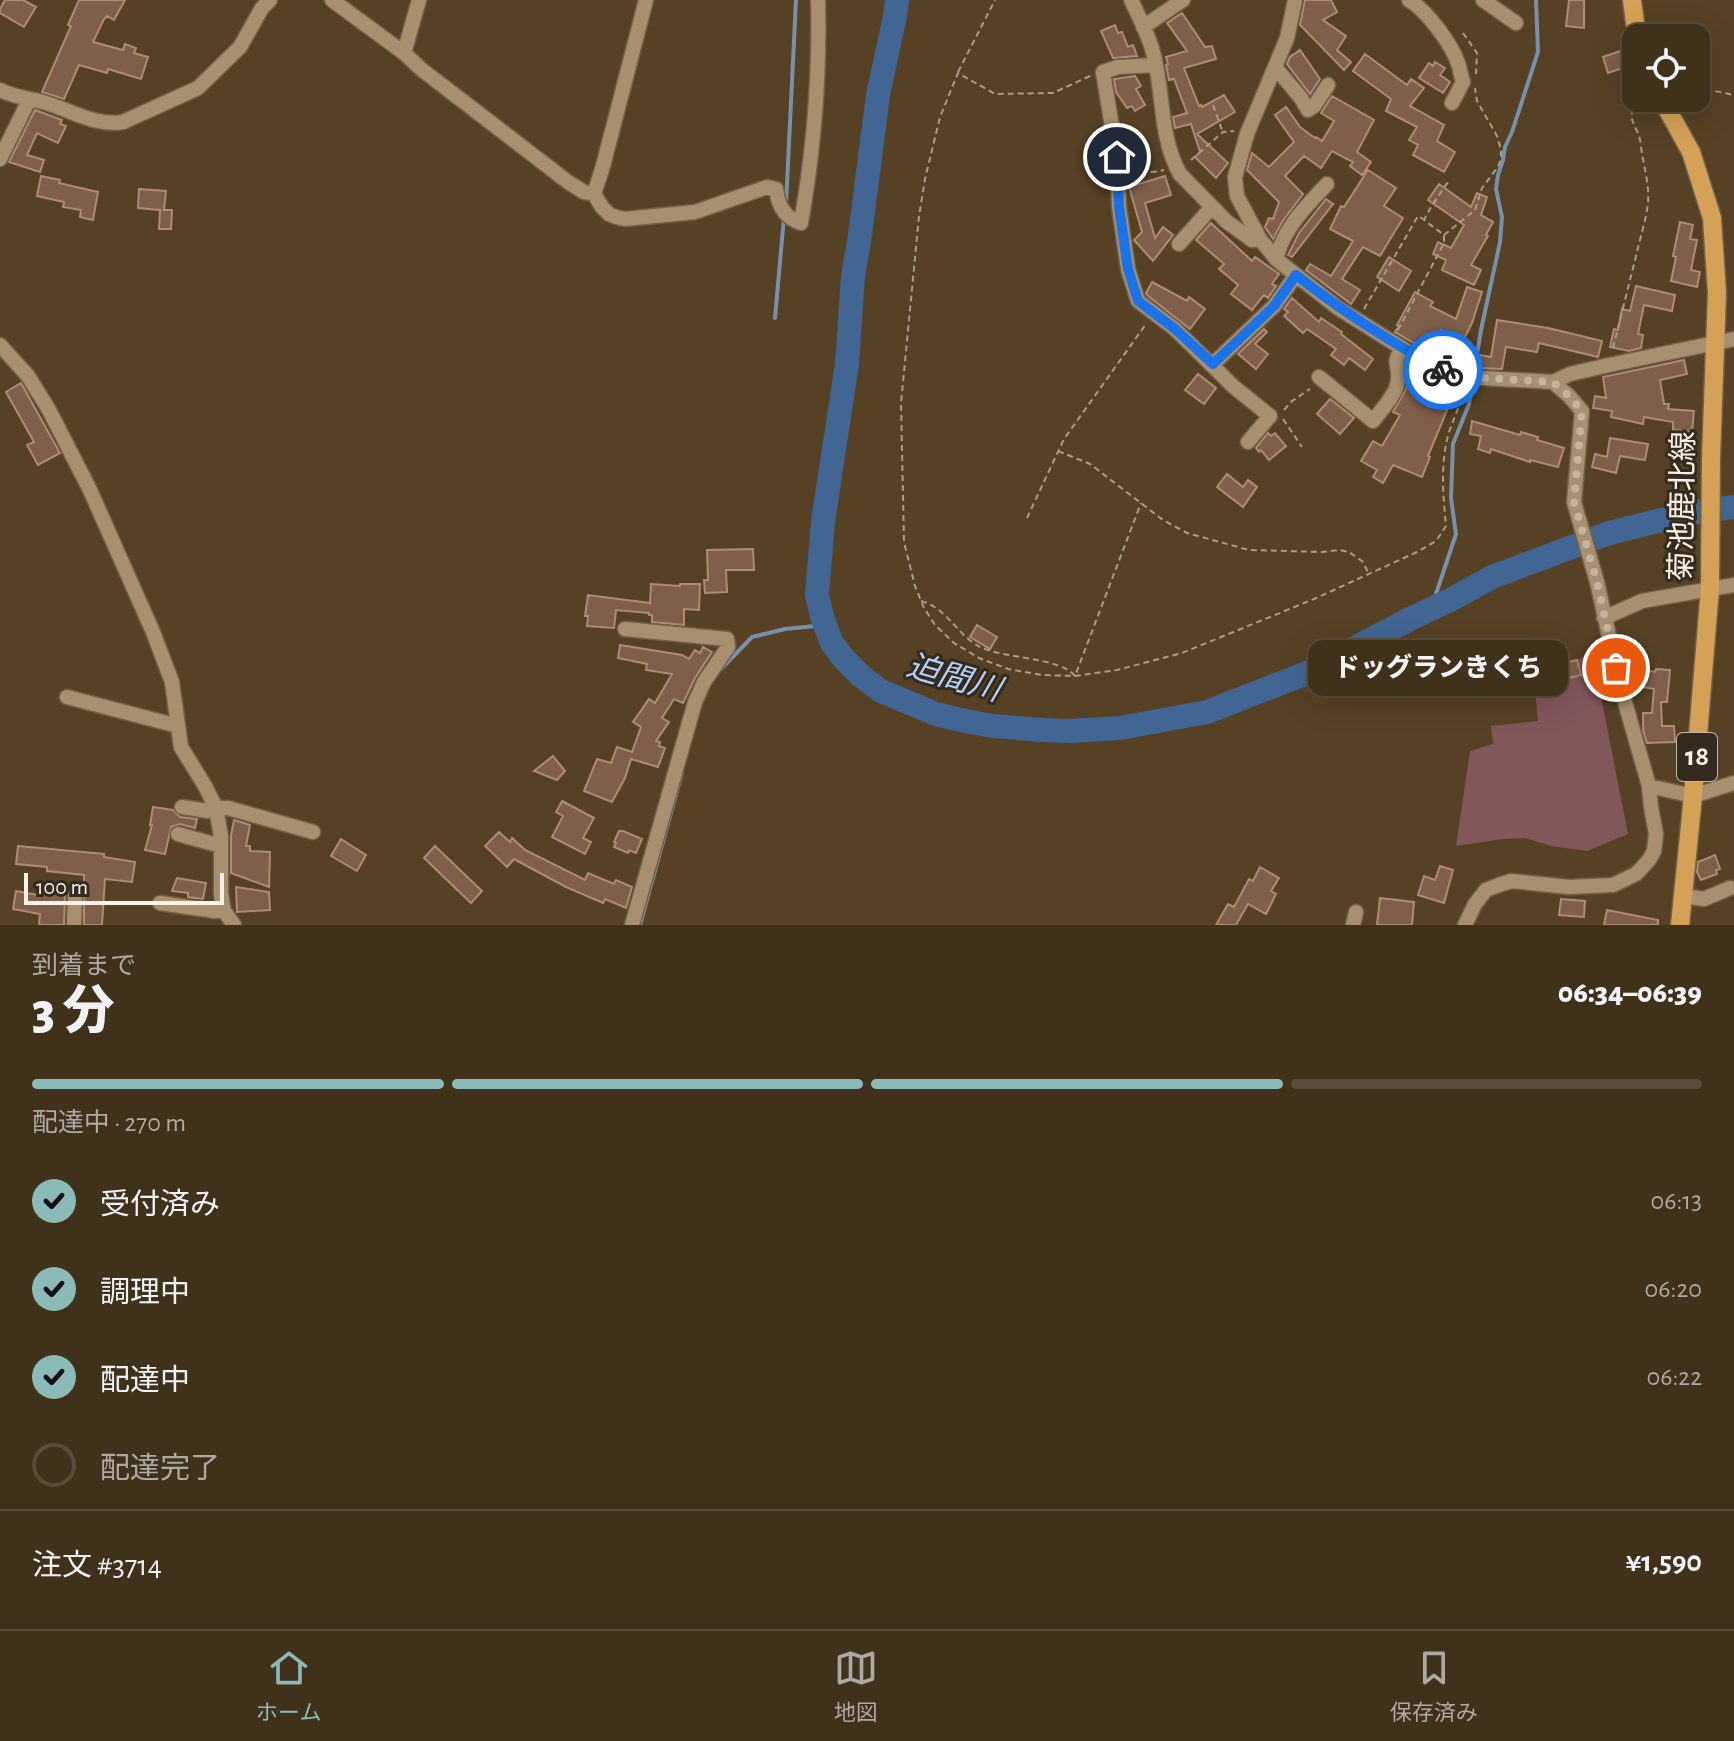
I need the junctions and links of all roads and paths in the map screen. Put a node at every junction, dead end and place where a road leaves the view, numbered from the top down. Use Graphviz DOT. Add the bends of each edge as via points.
graph roads {
  1 [pos="270,0"];
  2 [pos="332,0"];
  3 [pos="419,0"];
  4 [pos="646,0"];
  5 [pos="818,0"];
  6 [pos="995,0"];
  7 [pos="1131,0"];
  8 [pos="1183,0"];
  9 [pos="1295,0"];
  10 [pos="1409,0"];
  11 [pos="1483,0"];
  12 [pos="1632,0"];
  13 [pos="1516,23"];
  14 [pos="1635,24"];
  15 [pos="1143,27"];
  16 [pos="1463,33"];
  17 [pos="404,53"];
  18 [pos="1155,65"];
  19 [pos="1275,67"];
  20 [pos="1103,72"];
  21 [pos="958,73"];
  22 [pos="1476,76"];
  23 [pos="1328,85"];
  24 [pos="1475,88"];
  25 [pos="0,90"];
  26 [pos="1710,90"];
  27 [pos="1734,95"];
  28 [pos="29,100"];
  29 [pos="1452,103"];
  30 [pos="1213,105"];
  31 [pos="1631,112"];
  32 [pos="1669,112"];
  33 [pos="1248,131"];
  34 [pos="1223,132"];
  35 [pos="0,159"];
  36 [pos="1117,160"];
  37 [pos="1177,169"];
  38 [pos="1450,179"];
  39 [pos="1327,184"];
  40 [pos="594,194"];
  41 [pos="1212,207"];
  42 [pos="1424,220"];
  43 [pos="1444,235"];
  44 [pos="1260,239"];
  45 [pos="1179,244"];
  46 [pos="1276,259"];
  47 [pos="1296,275"];
  48 [pos="1154,313"];
  49 [pos="1358,320"];
  50 [pos="1725,341"];
  51 [pos="0,345"];
  52 [pos="1397,345"];
  53 [pos="1213,364"];
  54 [pos="1609,365"];
  55 [pos="1319,377"];
  56 [pos="1467,377"];
  57 [pos="1553,382"];
  58 [pos="1275,416"];
  59 [pos="1248,442"];
  60 [pos="1302,447"];
  61 [pos="1058,451"];
  62 [pos="1141,503"];
  63 [pos="1027,518"];
  64 [pos="1369,574"];
  65 [pos="1734,585"];
  66 [pos="1710,588"];
  67 [pos="921,601"];
  68 [pos="1604,618"];
  69 [pos="625,629"];
  70 [pos="1075,676"];
  71 [pos="67,697"];
  72 [pos="178,726"];
  73 [pos="1734,783"];
  74 [pos="1649,786"];
  75 [pos="1693,796"];
  76 [pos="182,807"];
  77 [pos="216,808"];
  78 [pos="313,832"];
  79 [pos="178,834"];
  80 [pos="221,846"];
  81 [pos="1730,888"];
  82 [pos="75,896"];
  83 [pos="1683,896"];
  84 [pos="160,903"];
  85 [pos="224,911"];
  86 [pos="74,925"];
  87 [pos="234,925"];
  88 [pos="632,925"];
  89 [pos="1465,925"];
  90 [pos="1680,925"];
  1 -- 28 [label="street" via="240,47 198,88 123,122 100,121"];
  2 -- 17 [label="street"];
  3 -- 17 [label="street"];
  4 -- 40 [label="street"];
  5 -- 40 [label="street" via="813,130 801,223 781,210 771,187 695,212 625,219 609,214"];
  6 -- 21 [label="path"];
  7 -- 15 [label="street"];
  8 -- 15 [label="street"];
  9 -- 19 [label="street"];
  10 -- 29 [label="street" via="1420,7 1457,60 1463,82"];
  11 -- 13 [label="street"];
  12 -- 14 [label="main road"];
  15 -- 18 [label="street"];
  16 -- 22 [label="path" via="1477,53"];
  17 -- 40 [label="street" via="568,182"];
  18 -- 20 [label="street"];
  18 -- 37 [label="street"];
  19 -- 23 [label="street" via="1308,110"];
  19 -- 33 [label="street"];
  20 -- 21 [label="path" via="1053,93 995,94"];
  20 -- 36 [label="street"];
  21 -- 67 [label="path" via="940,117 921,204 901,403 904,542"];
  24 -- 43 [label="path" via="1497,136 1501,160 1475,210"];
  25 -- 28 [label="street"];
  26 -- 27 [label="path"];
  28 -- 35 [label="street"];
  30 -- 34 [label="path"];
  31 -- 54 [label="path" via="1641,136 1649,193"];
  32 -- 50 [label="main road, 菊池鹿北線 / 18" via="1691,152 1712,218"];
  33 -- 34 [label="path"];
  33 -- 44 [label="street" via="1235,177 1237,196"];
  34 -- 37 [label="path"];
  36 -- 37 [label="path" via="1151,173"];
  36 -- 48 [label="street" via="1131,280 1138,301"];
  37 -- 41 [label="street"];
  38 -- 42 [label="path"];
  39 -- 46 [label="street" via="1294,219"];
  41 -- 44 [label="street" via="1252,240"];
  41 -- 45 [label="street"];
  42 -- 43 [label="path"];
  42 -- 49 [label="path" via="1418,216"];
  43 -- 52 [label="path"];
  44 -- 46 [label="street"];
  46 -- 47 [label="street"];
  47 -- 49 [label="street"];
  47 -- 53 [label="street" via="1274,306"];
  48 -- 53 [label="street"];
  48 -- 61 [label="path"];
  49 -- 52 [label="street"];
  50 -- 54 [label="street"];
  50 -- 66 [label="main road, 菊池鹿北線 / 18" via="1711,458"];
  51 -- 72 [label="street" via="37,389 90,490 172,682"];
  52 -- 55 [label="street" via="1399,379 1373,421"];
  52 -- 56 [label="street" via="1453,375"];
  53 -- 58 [label="street" via="1234,387"];
  54 -- 57 [label="street"];
  55 -- 58 [label="path"];
  56 -- 57 [label="street"];
  56 -- 64 [label="path" via="1449,433 1443,533 1417,552"];
  57 -- 68 [label="street" via="1582,411 1574,502"];
  58 -- 59 [label="street"];
  58 -- 60 [label="path"];
  61 -- 62 [label="path" via="1090,464"];
  61 -- 63 [label="path"];
  62 -- 64 [label="path" via="1187,533 1249,550 1349,552"];
  62 -- 70 [label="path"];
  64 -- 70 [label="path" via="1182,653"];
  65 -- 66 [label="street"];
  66 -- 68 [label="street" via="1642,601"];
  66 -- 75 [label="main road, 菊池鹿北線 / 18"];
  67 -- 70 [label="path" via="940,610 978,646 1069,669"];
  67 -- 70 [label="path" via="935,625 979,658 1008,669"];
  68 -- 74 [label="street"];
  69 -- 88 [label="street" via="727,639 728,647 692,711"];
  71 -- 72 [label="street"];
  72 -- 77 [label="street" via="181,747"];
  73 -- 75 [label="street"];
  74 -- 75 [label="street"];
  74 -- 89 [label="street" via="1654,851 1636,874 1594,887 1511,881 1486,890"];
  75 -- 83 [label="main road, 菊池鹿北線 / 18"];
  76 -- 77 [label="street"];
  77 -- 78 [label="street"];
  77 -- 80 [label="street"];
  79 -- 80 [label="street"];
  80 -- 85 [label="street"];
  81 -- 83 [label="street" via="1704,899"];
  82 -- 86 [label="street"];
  83 -- 90 [label="main road, 菊池鹿北線 / 18"];
  84 -- 85 [label="street"];
  85 -- 87 [label="street"];
}
